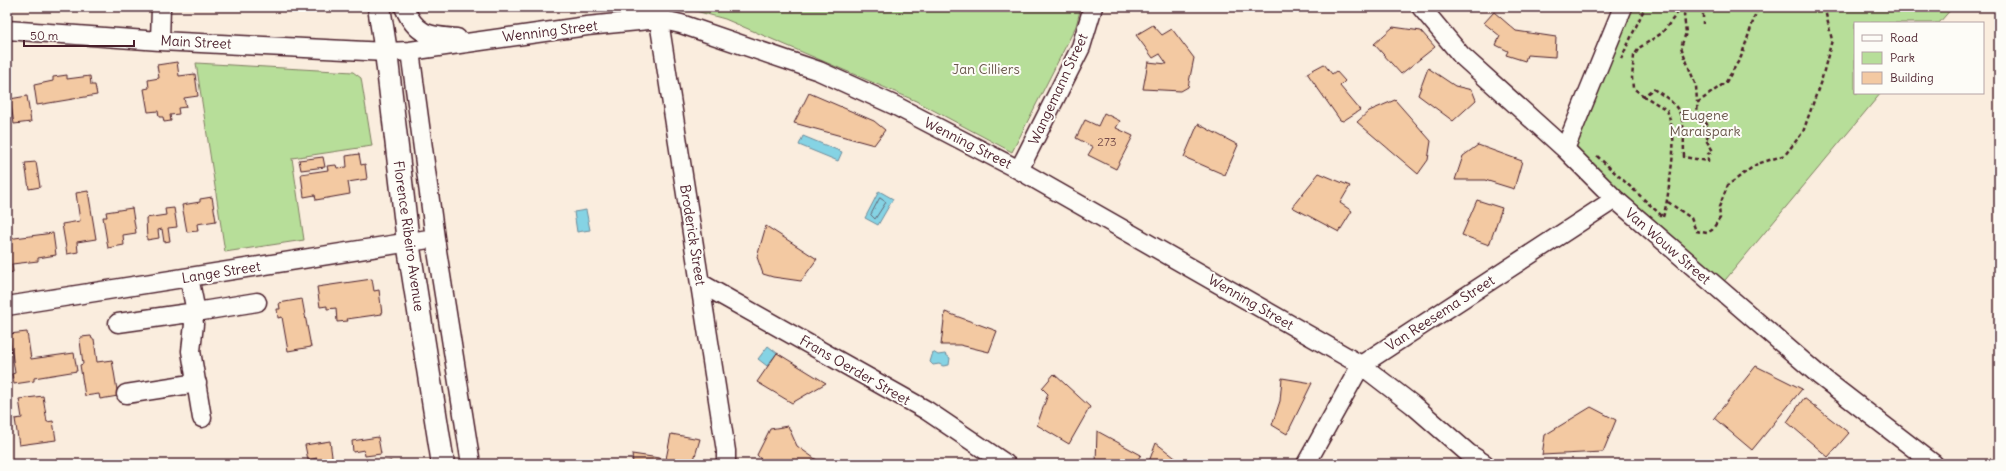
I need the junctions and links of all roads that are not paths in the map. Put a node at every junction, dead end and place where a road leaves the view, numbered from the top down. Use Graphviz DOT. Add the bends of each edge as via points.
graph roads {
  1 [pos="161,7"];
  2 [pos="378,7"];
  3 [pos="404,7"];
  4 [pos="1093,7"];
  5 [pos="1421,7"];
  6 [pos="1622,7"];
  7 [pos="658,13"];
  8 [pos="7,30"];
  9 [pos="485,39"];
  10 [pos="160,41"];
  11 [pos="410,51"];
  12 [pos="386,52"];
  13 [pos="1565,149"];
  14 [pos="1020,170"];
  15 [pos="1615,200"];
  16 [pos="435,238"];
  17 [pos="408,242"];
  18 [pos="189,277"];
  19 [pos="700,283"];
  20 [pos="257,302"];
  21 [pos="7,306"];
  22 [pos="194,312"];
  23 [pos="118,323"];
  24 [pos="1361,365"];
  25 [pos="197,383"];
  26 [pos="126,394"];
  27 [pos="202,418"];
  28 [pos="443,464"];
  29 [pos="471,464"];
  30 [pos="726,464"];
  31 [pos="1006,464"];
  32 [pos="1306,464"];
  33 [pos="1485,464"];
  34 [pos="1934,464"];
  1 -- 10 [label="street"];
  2 -- 12 [label="main road, Florence Ribeiro Avenue"];
  3 -- 9 [label="street" via="410,22 428,34"];
  4 -- 14 [label="street, Wangemann Street" via="1081,47"];
  5 -- 13 [label="street, Van Wouw Street" via="1461,56"];
  6 -- 13 [label="street"];
  7 -- 9 [label="street, Wenning Street" via="588,26"];
  7 -- 14 [label="street, Wenning Street" via="819,71 896,106"];
  7 -- 19 [label="street, Broderick Street"];
  8 -- 10 [label="street, Main Street"];
  9 -- 11 [label="street, Wenning Street"];
  10 -- 12 [label="street, Main Street"];
  11 -- 12 [label="street, Wenning Street"];
  11 -- 16 [label="street"];
  12 -- 17 [label="main road, Florence Ribeiro Avenue"];
  13 -- 15 [label="street, Van Wouw Street"];
  14 -- 24 [label="street, Wenning Street"];
  15 -- 24 [label="street, Van Reesema Street"];
  15 -- 34 [label="street, Van Wouw Street" via="1820,376"];
  16 -- 17 [label="street, Lange Street"];
  16 -- 29 [label="street"];
  17 -- 18 [label="street, Lange Street"];
  17 -- 28 [label="main road, Florence Ribeiro Avenue"];
  18 -- 21 [label="street, Lange Street"];
  18 -- 22 [label="street"];
  19 -- 30 [label="street, Broderick Street"];
  19 -- 31 [label="street, Frans Oerder Street" via="926,410"];
  20 -- 22 [label="street"];
  22 -- 23 [label="street"];
  22 -- 25 [label="street" via="190,346"];
  24 -- 32 [label="street, Van Reesema Street"];
  24 -- 33 [label="street, Wenning Street" via="1413,405 1468,453"];
  25 -- 26 [label="street"];
  25 -- 27 [label="street"];
}
